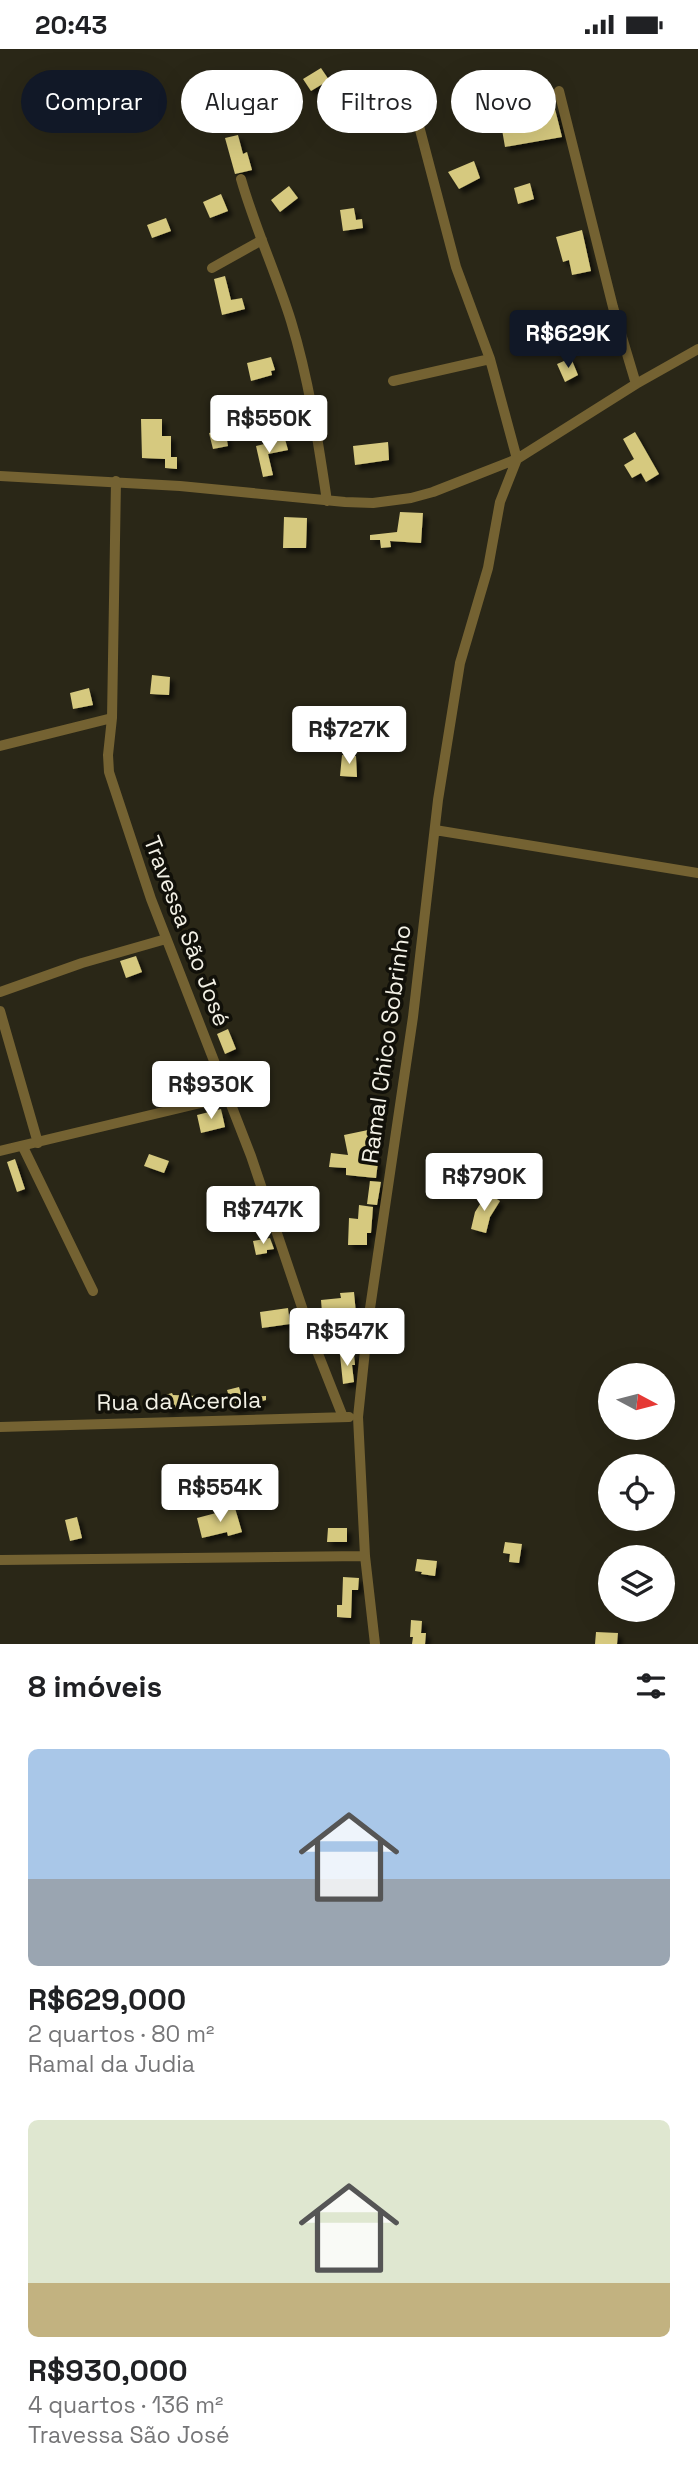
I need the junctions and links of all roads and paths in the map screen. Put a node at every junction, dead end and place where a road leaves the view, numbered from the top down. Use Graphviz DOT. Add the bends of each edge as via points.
graph roads {
  1 [pos="559,91"];
  2 [pos="421,133"];
  3 [pos="241,179"];
  4 [pos="262,240"];
  5 [pos="212,268"];
  6 [pos="698,349"];
  7 [pos="490,359"];
  8 [pos="393,380"];
  9 [pos="636,384"];
  10 [pos="517,459"];
  11 [pos="0,476"];
  12 [pos="116,481"];
  13 [pos="327,501"];
  14 [pos="112,719"];
  15 [pos="0,746"];
  16 [pos="435,830"];
  17 [pos="698,873"];
  18 [pos="166,939"];
  19 [pos="0,992"];
  20 [pos="0,1011"];
  21 [pos="226,1097"];
  22 [pos="38,1143"];
  23 [pos="23,1147"];
  24 [pos="0,1151"];
  25 [pos="93,1291"];
  26 [pos="343,1417"];
  27 [pos="358,1417"];
  28 [pos="0,1427"];
  29 [pos="365,1556"];
  30 [pos="0,1560"];
  31 [pos="375,1644"];
  1 -- 9 [label="street"];
  2 -- 7 [label="street" via="456,267"];
  3 -- 4 [label="street"];
  4 -- 5 [label="street"];
  4 -- 13 [label="street" via="304,368"];
  6 -- 9 [label="street"];
  7 -- 8 [label="street"];
  7 -- 10 [label="street"];
  9 -- 10 [label="street"];
  10 -- 13 [label="street" via="411,498 373,503"];
  10 -- 16 [label="street, Ramal Chico Sobrinho" via="500,502 488,568 460,663"];
  11 -- 12 [label="street"];
  12 -- 13 [label="street"];
  12 -- 14 [label="street, Travessa São José"];
  14 -- 15 [label="street"];
  14 -- 18 [label="street, Travessa São José" via="109,772"];
  16 -- 17 [label="street"];
  16 -- 27 [label="street, Ramal Chico Sobrinho"];
  18 -- 19 [label="street"];
  18 -- 21 [label="street, Travessa São José"];
  20 -- 22 [label="street"];
  21 -- 22 [label="street"];
  21 -- 26 [label="street, Travessa São José"];
  22 -- 23 [label="street"];
  23 -- 24 [label="street"];
  23 -- 25 [label="street"];
  26 -- 27 [label="street, Rua da Acerola"];
  26 -- 28 [label="street, Rua da Acerola"];
  27 -- 29 [label="street, Ramal Chico Sobrinho"];
  29 -- 30 [label="street"];
  29 -- 31 [label="street, Ramal Chico Sobrinho"];
}
